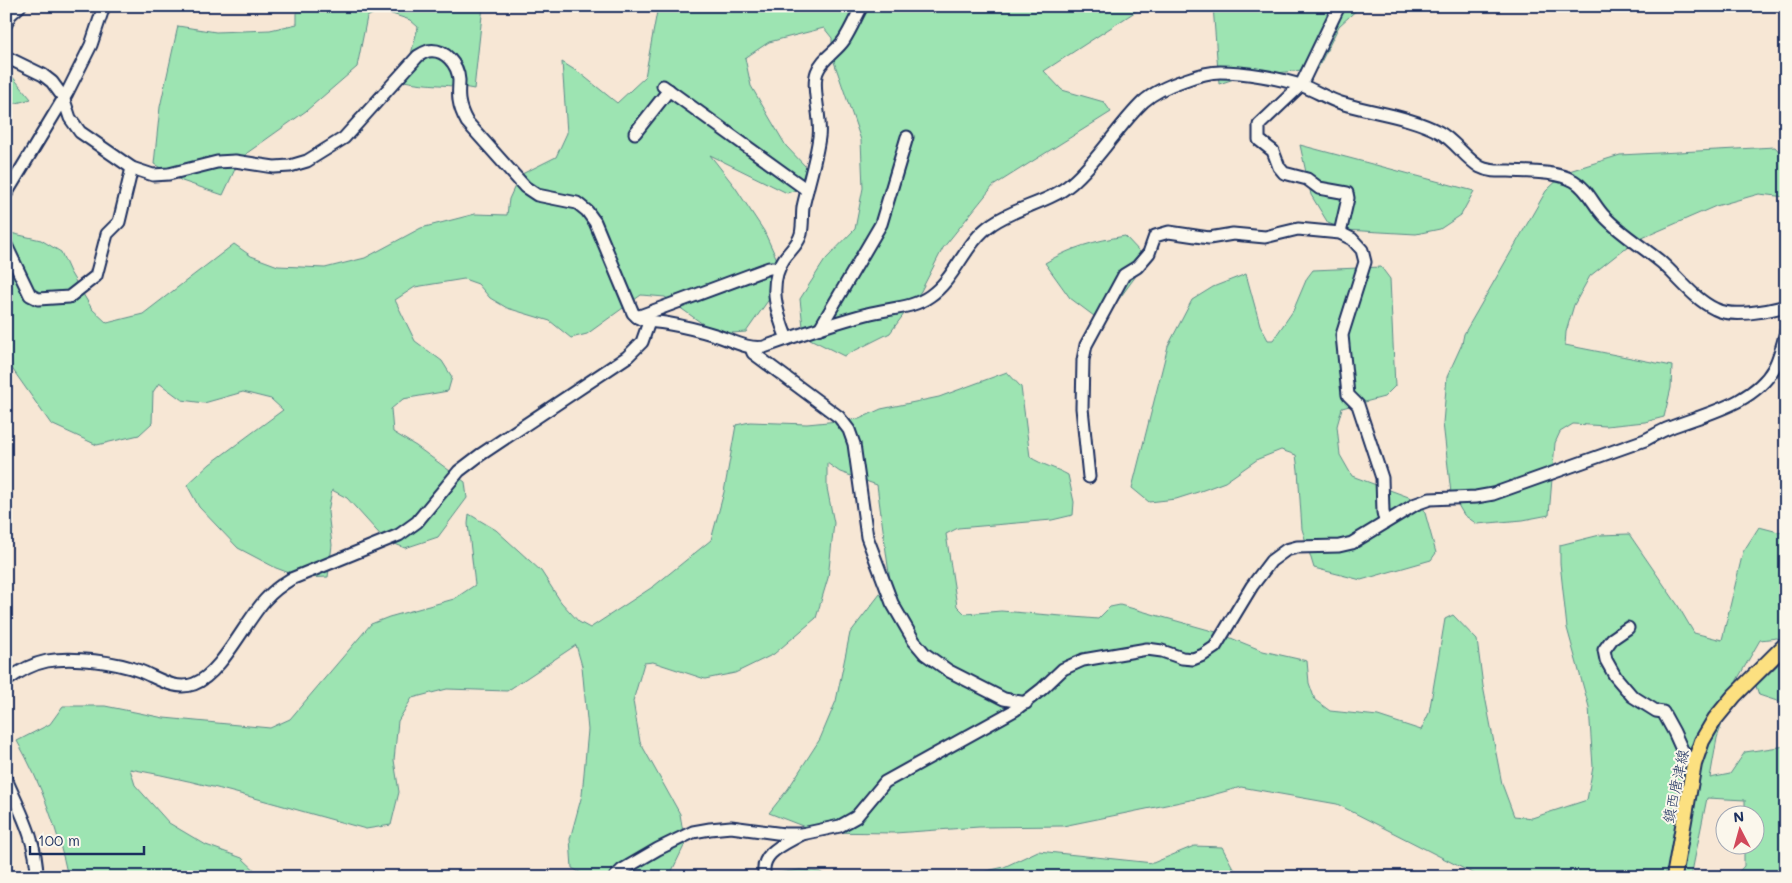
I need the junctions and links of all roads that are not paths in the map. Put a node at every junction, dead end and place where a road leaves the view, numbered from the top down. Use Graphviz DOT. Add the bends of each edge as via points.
graph roads {
  1 [pos="20,6"];
  2 [pos="104,6"];
  3 [pos="862,6"];
  4 [pos="1338,6"];
  5 [pos="8,17"];
  6 [pos="6,57"];
  7 [pos="1301,85"];
  8 [pos="63,97"];
  9 [pos="634,133"];
  10 [pos="907,137"];
  11 [pos="132,168"];
  12 [pos="807,190"];
  13 [pos="6,194"];
  14 [pos="1340,233"];
  15 [pos="6,245"];
  16 [pos="778,268"];
  17 [pos="1786,306"];
  18 [pos="637,317"];
  19 [pos="649,322"];
  20 [pos="820,328"];
  21 [pos="1786,331"];
  22 [pos="786,339"];
  23 [pos="751,348"];
  24 [pos="1089,478"];
  25 [pos="1386,521"];
  26 [pos="1628,628"];
  27 [pos="1786,644"];
  28 [pos="6,681"];
  29 [pos="1026,703"];
  30 [pos="1694,764"];
  31 [pos="6,780"];
  32 [pos="802,834"];
  33 [pos="37,877"];
  34 [pos="615,877"];
  35 [pos="765,877"];
  36 [pos="1674,877"];
  1 -- 5 [label="street"];
  2 -- 8 [label="street" via="91,45"];
  3 -- 12 [label="street" via="843,41 822,62 817,73 819,136"];
  4 -- 7 [label="street"];
  6 -- 8 [label="street" via="52,82"];
  7 -- 14 [label="street" via="1259,125 1259,140 1272,151 1284,172 1319,188 1347,193"];
  7 -- 17 [label="street" via="1337,102 1421,124 1442,133 1486,169 1565,177 1578,183 1618,231 1660,261 1687,288 1717,310 1741,313"];
  7 -- 20 [label="street" via="1219,72 1166,87 1144,102 1071,184 1057,194 991,224 932,295 909,306 872,312"];
  8 -- 11 [label="street" via="70,118 80,132"];
  8 -- 13 [label="street"];
  9 -- 12 [label="street" via="666,88"];
  10 -- 20 [label="street" via="881,224"];
  11 -- 15 [label="street" via="119,222 107,234 96,276 69,297 38,299 30,295"];
  11 -- 18 [label="street" via="153,175 217,162 235,161 274,167 306,161 344,138 418,56 438,51 448,57 456,68 459,103 467,122 525,187 536,195 577,203 587,210"];
  12 -- 16 [label="street" via="801,234"];
  14 -- 24 [label="street" via="1298,229 1265,237 1233,234 1209,238 1169,232 1155,236 1149,253 1124,275 1086,345 1082,408"];
  14 -- 25 [label="street" via="1352,239 1362,250 1365,262 1342,334 1348,395 1358,405 1382,478"];
  16 -- 18 [label="street" via="769,268"];
  16 -- 22 [label="street" via="775,295"];
  18 -- 19 [label="street"];
  19 -- 23 [label="street" via="710,334"];
  19 -- 28 [label="street" via="642,342 627,357 459,471 410,528 277,588 204,679 178,686 122,665 62,660 35,664"];
  20 -- 22 [label="street"];
  21 -- 25 [label="street" via="1773,369 1750,393 1735,401 1645,440 1493,494 1430,499"];
  22 -- 23 [label="street"];
  23 -- 29 [label="street" via="839,416 849,430 854,444 867,537 892,603 914,641 925,654 950,671 1004,698"];
  25 -- 29 [label="street" via="1352,543 1286,550 1271,561 1215,646 1203,655 1193,659 1182,658 1147,649 1083,660 1063,669"];
  26 -- 30 [label="street" via="1612,639 1604,650 1606,660 1632,696 1663,712 1683,752"];
  27 -- 30 [label="main road, 鎮西唐津線" via="1715,718"];
  29 -- 32 [label="street" via="886,782 856,817 840,826"];
  30 -- 36 [label="main road, 鎮西唐津線"];
  31 -- 33 [label="street" via="31,835 36,852"];
  32 -- 34 [label="street" via="731,827 693,832 658,849"];
  32 -- 35 [label="street" via="769,853 763,866"];
}
